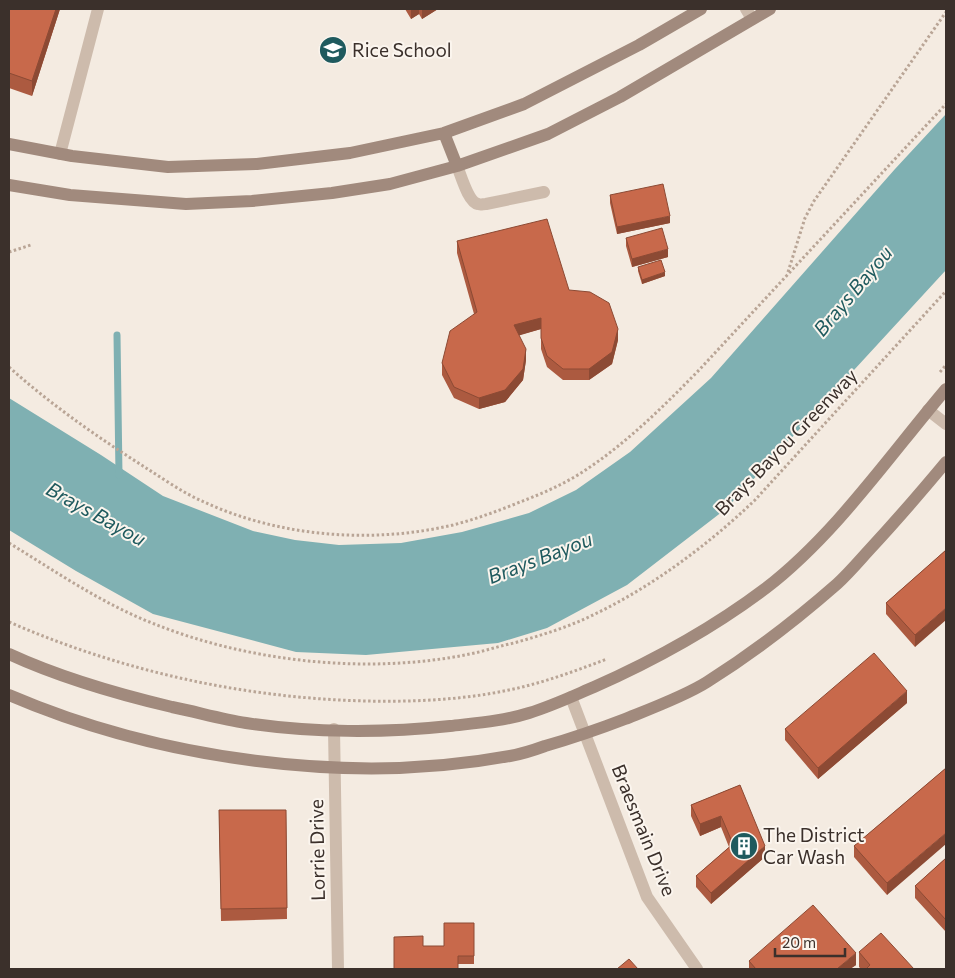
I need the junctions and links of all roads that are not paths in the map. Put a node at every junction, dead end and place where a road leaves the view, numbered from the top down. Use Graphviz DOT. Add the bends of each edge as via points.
graph roads {
  1 [pos="98,9"];
  2 [pos="701,9"];
  3 [pos="770,9"];
  4 [pos="749,14"];
  5 [pos="444,132"];
  6 [pos="9,144"];
  7 [pos="60,154"];
  8 [pos="457,166"];
  9 [pos="9,185"];
  10 [pos="544,192"];
  11 [pos="946,389"];
  12 [pos="928,410"];
  13 [pos="946,424"];
  14 [pos="946,462"];
  15 [pos="9,654"];
  16 [pos="9,695"];
  17 [pos="571,698"];
  18 [pos="334,730"];
  19 [pos="585,734"];
  20 [pos="334,767"];
  21 [pos="338,969"];
  22 [pos="697,969"];
  1 -- 7 [label="street"];
  2 -- 5 [label="main road" via="524,104"];
  3 -- 4 [label="main road"];
  4 -- 8 [label="main road" via="620,97 548,134"];
  5 -- 7 [label="main road" via="350,153 257,164 168,167"];
  5 -- 8 [label="main road"];
  6 -- 7 [label="main road"];
  8 -- 9 [label="main road" via="390,184 332,193 186,204 70,195"];
  8 -- 10 [label="street" via="472,202 477,204"];
  11 -- 12 [label="main road"];
  12 -- 13 [label="street"];
  12 -- 17 [label="main road" via="810,550 767,587 711,627 641,666"];
  14 -- 19 [label="main road" via="838,582 765,644 704,684"];
  15 -- 18 [label="main road" via="43,670 137,699 244,722"];
  16 -- 20 [label="main road" via="115,733 190,750 264,763"];
  17 -- 18 [label="main road" via="528,714 480,723 408,731"];
  17 -- 19 [label="street, Braesmain Drive"];
  18 -- 20 [label="street, Lorrie Drive"];
  19 -- 20 [label="main road" via="512,756 455,765"];
  19 -- 22 [label="street, Braesmain Drive" via="647,897"];
  20 -- 21 [label="street, Lorrie Drive"];
}
